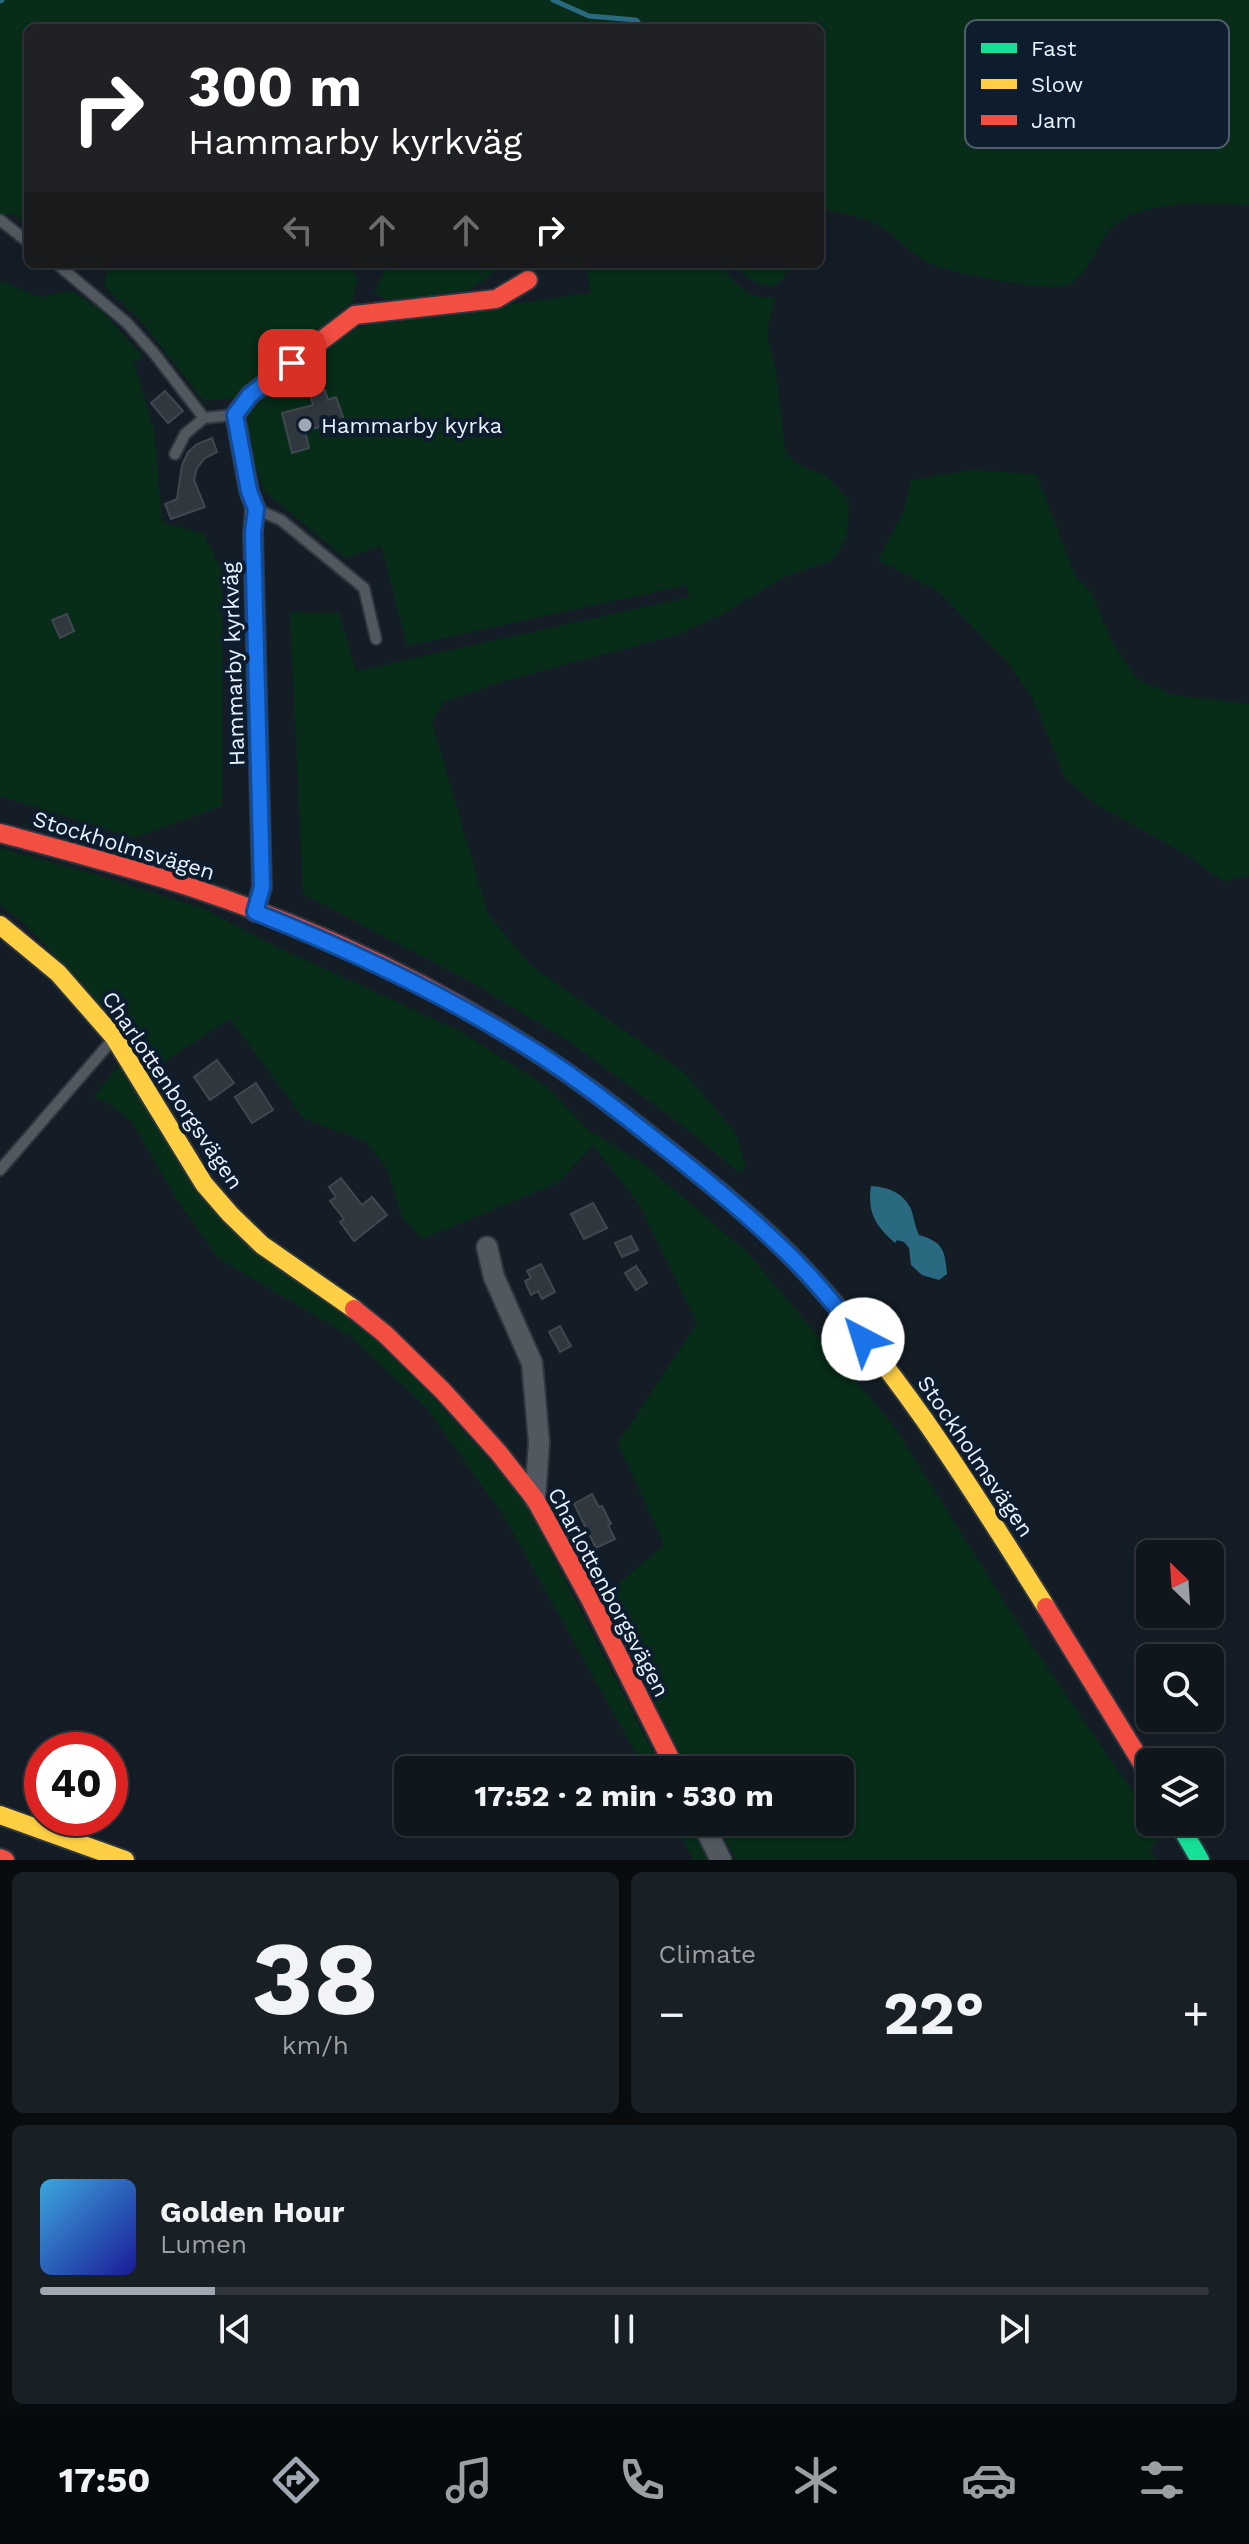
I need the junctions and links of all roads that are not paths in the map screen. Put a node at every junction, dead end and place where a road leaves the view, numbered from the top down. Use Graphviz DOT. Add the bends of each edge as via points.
graph roads {
  1 [pos="0,220"];
  2 [pos="24,239"];
  3 [pos="62,268"];
  4 [pos="528,280"];
  5 [pos="235,415"];
  6 [pos="204,418"];
  7 [pos="175,454"];
  8 [pos="256,509"];
  9 [pos="376,639"];
  10 [pos="0,833"];
  11 [pos="255,912"];
  12 [pos="0,925"];
  13 [pos="114,1037"];
  14 [pos="0,1170"];
  15 [pos="487,1247"];
  16 [pos="535,1499"];
  17 [pos="1136,1753"];
  18 [pos="669,1756"];
  19 [pos="0,1815"];
  20 [pos="709,1836"];
  21 [pos="1186,1836"];
  22 [pos="125,1860"];
  23 [pos="721,1860"];
  24 [pos="1200,1860"];
  1 -- 2 [label="lane"];
  3 -- 6 [label="lane" via="127,323"];
  4 -- 5 [label="main road" via="496,299 355,315 250,395"];
  5 -- 6 [label="lane"];
  5 -- 8 [label="main road, Hammarby kyrkväg"];
  6 -- 7 [label="lane" via="185,434"];
  8 -- 9 [label="lane" via="281,520 364,588"];
  8 -- 11 [label="main road, Hammarby kyrkväg" via="262,887"];
  10 -- 11 [label="main road, Stockholmsvägen" via="204,892"];
  11 -- 17 [label="main road, Stockholmsvägen" via="375,962 531,1049 753,1220 873,1351 942,1444"];
  12 -- 13 [label="main road, Charlottenborgsvägen" via="58,973"];
  13 -- 14 [label="lane"];
  13 -- 16 [label="main road, Charlottenborgsvägen" via="204,1184 230,1214 262,1245 385,1334 443,1391"];
  15 -- 16 [label="street" via="494,1277 532,1363 539,1442"];
  16 -- 18 [label="main road, Charlottenborgsvägen"];
  19 -- 22 [label="main road"];
  20 -- 23 [label="street"];
  21 -- 24 [label="main road"];
}
